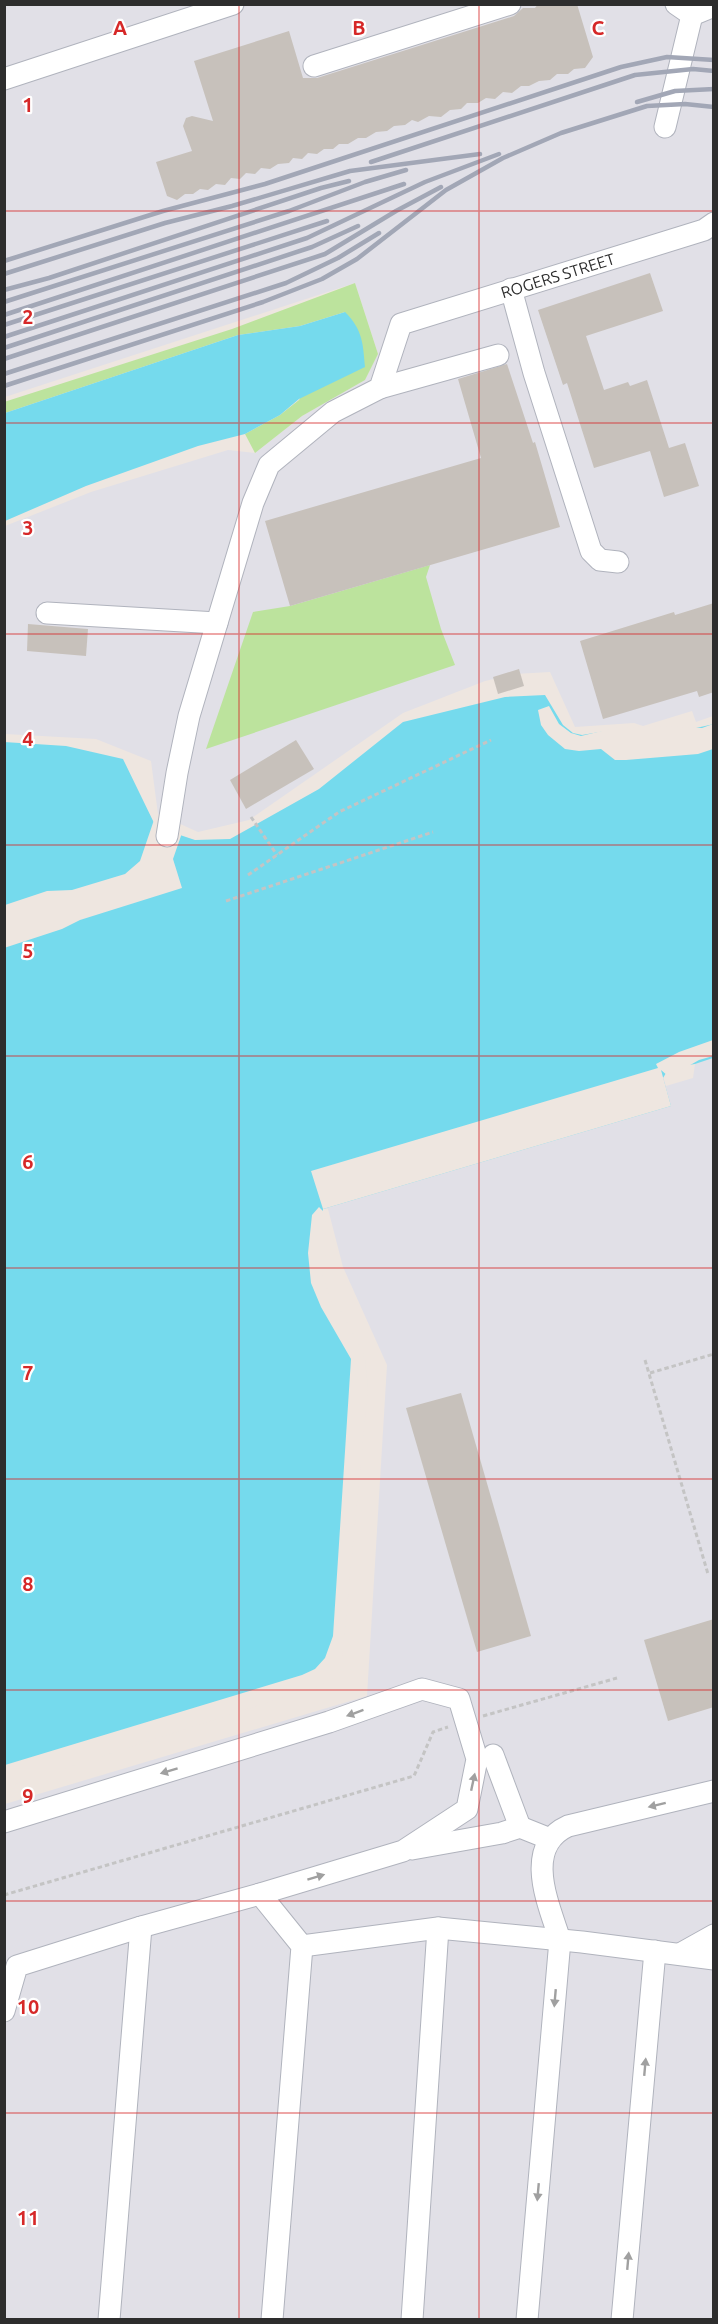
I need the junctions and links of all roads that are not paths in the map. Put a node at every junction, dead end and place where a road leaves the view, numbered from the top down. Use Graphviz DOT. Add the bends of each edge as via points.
graph roads {
  1 [pos="233,4"];
  2 [pos="510,4"];
  3 [pos="714,6"];
  4 [pos="684,10"];
  5 [pos="314,66"];
  6 [pos="4,79"];
  7 [pos="665,127"];
  8 [pos="714,223"];
  9 [pos="511,289"];
  10 [pos="498,355"];
  11 [pos="380,388"];
  12 [pos="618,562"];
  13 [pos="47,613"];
  14 [pos="217,623"];
  15 [pos="167,836"];
  16 [pos="493,1755"];
  17 [pos="714,1791"];
  18 [pos="4,1822"];
  19 [pos="520,1827"];
  20 [pos="550,1839"];
  21 [pos="403,1851"];
  22 [pos="260,1894"];
  23 [pos="141,1927"];
  24 [pos="438,1928"];
  25 [pos="714,1935"];
  26 [pos="560,1940"];
  27 [pos="302,1946"];
  28 [pos="656,1951"];
  29 [pos="680,1954"];
  30 [pos="714,1959"];
  31 [pos="11,1968"];
  32 [pos="4,2011"];
  33 [pos="109,2319"];
  34 [pos="272,2319"];
  35 [pos="412,2319"];
  36 [pos="527,2319"];
  37 [pos="622,2319"];
  1 -- 6 [label="lane"];
  2 -- 5 [label="lane"];
  3 -- 4 [label="lane"];
  4 -- 7 [label="lane"];
  8 -- 9 [label="lane, ROGERS STREET" via="694,234"];
  9 -- 11 [label="lane, ROGERS STREET" via="401,324"];
  9 -- 12 [label="lane" via="591,551 600,560"];
  10 -- 11 [label="lane"];
  11 -- 14 [label="lane" via="333,412 269,465 253,503"];
  13 -- 14 [label="lane"];
  14 -- 15 [label="lane" via="189,716"];
  16 -- 19 [label="lane"];
  17 -- 20 [label="lane, one-way" via="568,1826"];
  21 -- 18 [label="lane, one-way" via="467,1809 477,1759 459,1699 422,1689 329,1722"];
  19 -- 20 [label="lane"];
  19 -- 21 [label="lane"];
  20 -- 26 [label="lane" via="542,1883"];
  22 -- 21 [label="lane, one-way"];
  22 -- 23 [label="lane"];
  22 -- 27 [label="lane"];
  23 -- 31 [label="lane"];
  23 -- 33 [label="lane"];
  24 -- 26 [label="lane"];
  24 -- 27 [label="lane"];
  24 -- 35 [label="lane"];
  25 -- 29 [label="lane"];
  26 -- 28 [label="lane"];
  26 -- 36 [label="lane, one-way"];
  27 -- 34 [label="lane"];
  28 -- 29 [label="lane"];
  37 -- 28 [label="lane, one-way"];
  29 -- 30 [label="lane"];
  31 -- 32 [label="lane"];
}
